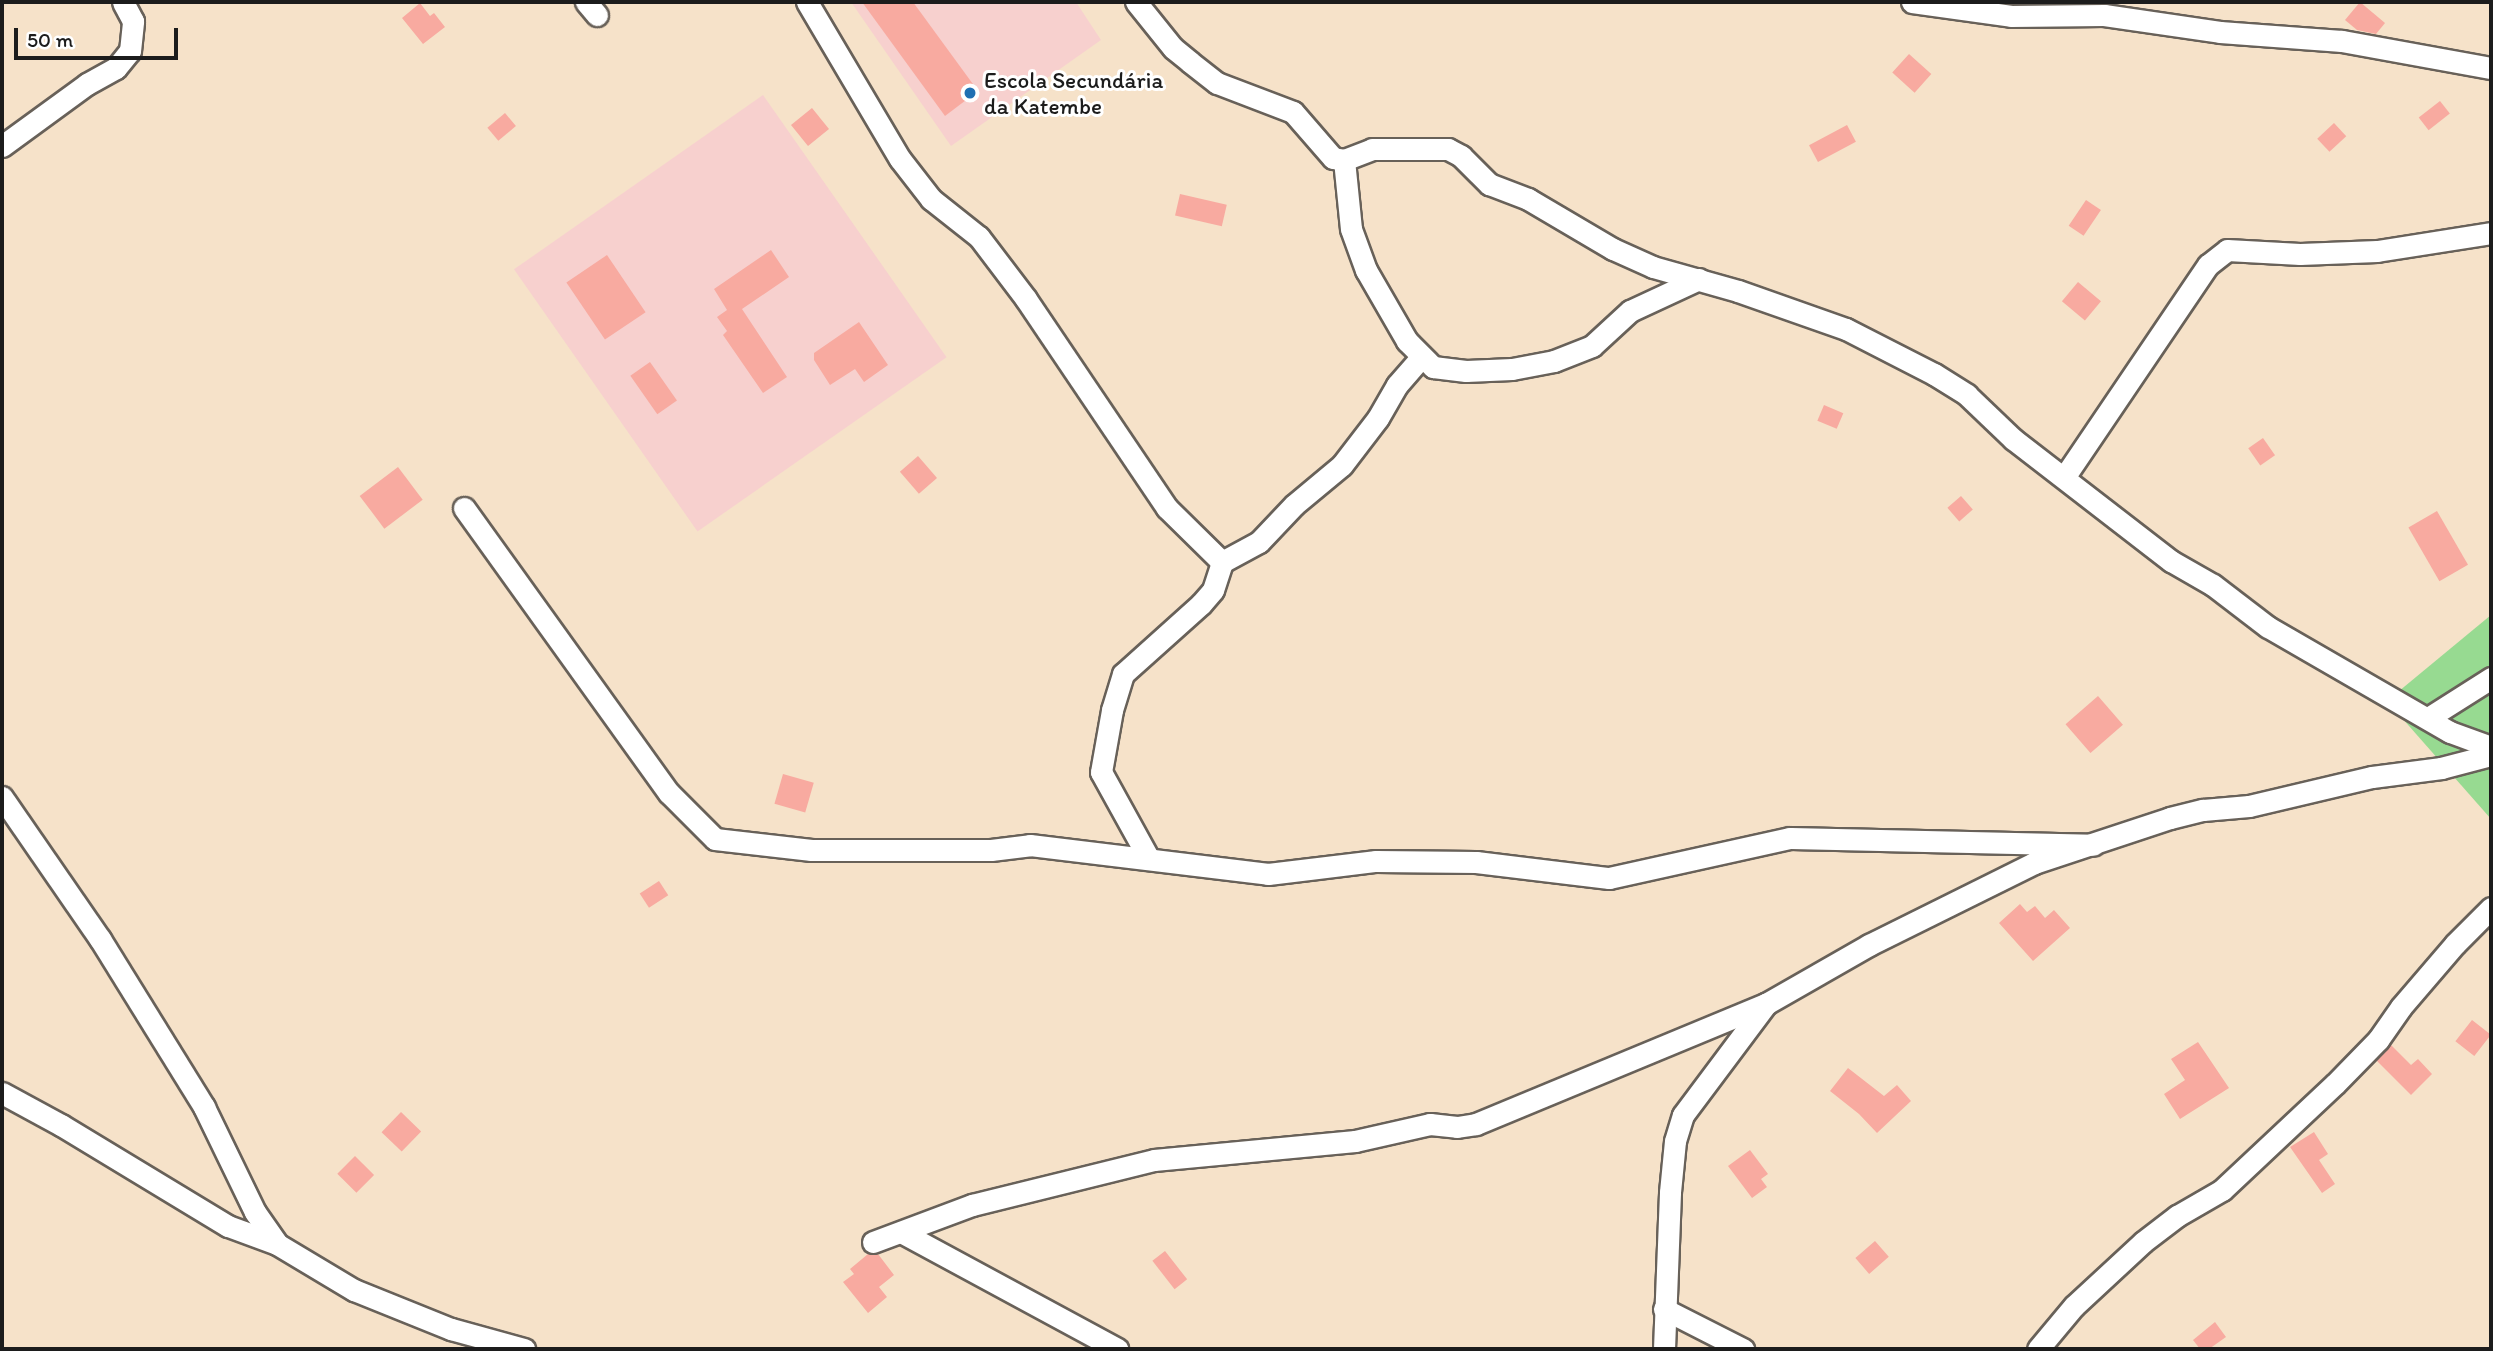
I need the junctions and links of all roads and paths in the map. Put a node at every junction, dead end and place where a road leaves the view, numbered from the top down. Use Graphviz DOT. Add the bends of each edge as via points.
graph roads {
  1 [pos="123,2"];
  2 [pos="807,2"];
  3 [pos="1136,2"];
  4 [pos="1912,2"];
  5 [pos="2491,68"];
  6 [pos="2,146"];
  7 [pos="1344,160"];
  8 [pos="2491,233"];
  9 [pos="1699,279"];
  10 [pos="1422,356"];
  11 [pos="2065,476"];
  12 [pos="464,508"];
  13 [pos="1222,562"];
  14 [pos="2491,678"];
  15 [pos="2428,719"];
  16 [pos="2491,747"];
  17 [pos="2491,755"];
  18 [pos="2,797"];
  19 [pos="2093,845"];
  20 [pos="1148,857"];
  21 [pos="2491,908"];
  22 [pos="1766,1004"];
  23 [pos="2,1093"];
  24 [pos="901,1232"];
  25 [pos="873,1242"];
  26 [pos="277,1244"];
  27 [pos="1664,1309"];
  28 [pos="1069,1323"];
  29 [pos="523,1349"];
  30 [pos="1086,1349"];
  31 [pos="1117,1349"];
  32 [pos="1664,1349"];
  33 [pos="1743,1349"];
  34 [pos="2038,1349"];
  1 -- 6 [label="street" via="133,20 130,51 116,68"];
  2 -- 13 [label="street" via="900,159 931,199 979,237 1167,508"];
  3 -- 7 [label="street" via="1173,48 1217,83 1293,112 1333,158"];
  4 -- 5 [label="street" via="2011,16 2104,15 2220,32 2342,41"];
  7 -- 9 [label="street" via="1372,149 1448,149 1489,184 1528,199 1613,249 1653,267"];
  7 -- 10 [label="street" via="1351,229 1366,270 1391,318"];
  8 -- 11 [label="street" via="2377,251 2300,254 2227,250 2208,265"];
  9 -- 10 [label="street" via="1630,311 1592,346 1554,361 1466,371 1433,367"];
  9 -- 11 [label="street" via="1846,329 1934,374 1967,395 2013,439"];
  10 -- 13 [label="street" via="1342,465 1259,542"];
  11 -- 15 [label="street" via="2171,561 2213,585 2268,627"];
  12 -- 20 [label="street" via="669,793 715,839 811,850 991,850 1030,845"];
  13 -- 20 [label="street" via="1213,590 1201,604 1123,674 1112,710 1101,772"];
  14 -- 15 [label="street"];
  15 -- 16 [label="street"];
  17 -- 19 [label="street" via="2249,806 2203,810"];
  18 -- 26 [label="street" via="100,939 204,1107 255,1212"];
  19 -- 20 [label="street" via="1790,838 1609,878 1476,862 1376,861 1268,874"];
  19 -- 22 [label="street" via="2034,863 1981,887"];
  21 -- 34 [label="street" via="2335,1084 2222,1190 2143,1242 2074,1306"];
  22 -- 24 [label="street" via="1476,1124 1457,1128 1430,1125 1355,1140 1154,1160 972,1205"];
  22 -- 27 [label="street" via="1683,1115 1675,1141 1670,1192"];
  23 -- 26 [label="street" via="228,1226"];
  24 -- 25 [label="street"];
  24 -- 28 [label="street"];
  26 -- 29 [label="street" via="354,1290 451,1329"];
  27 -- 32 [label="street"];
  27 -- 33 [label="street"];
  28 -- 30 [label="street"];
  28 -- 31 [label="street"];
}
